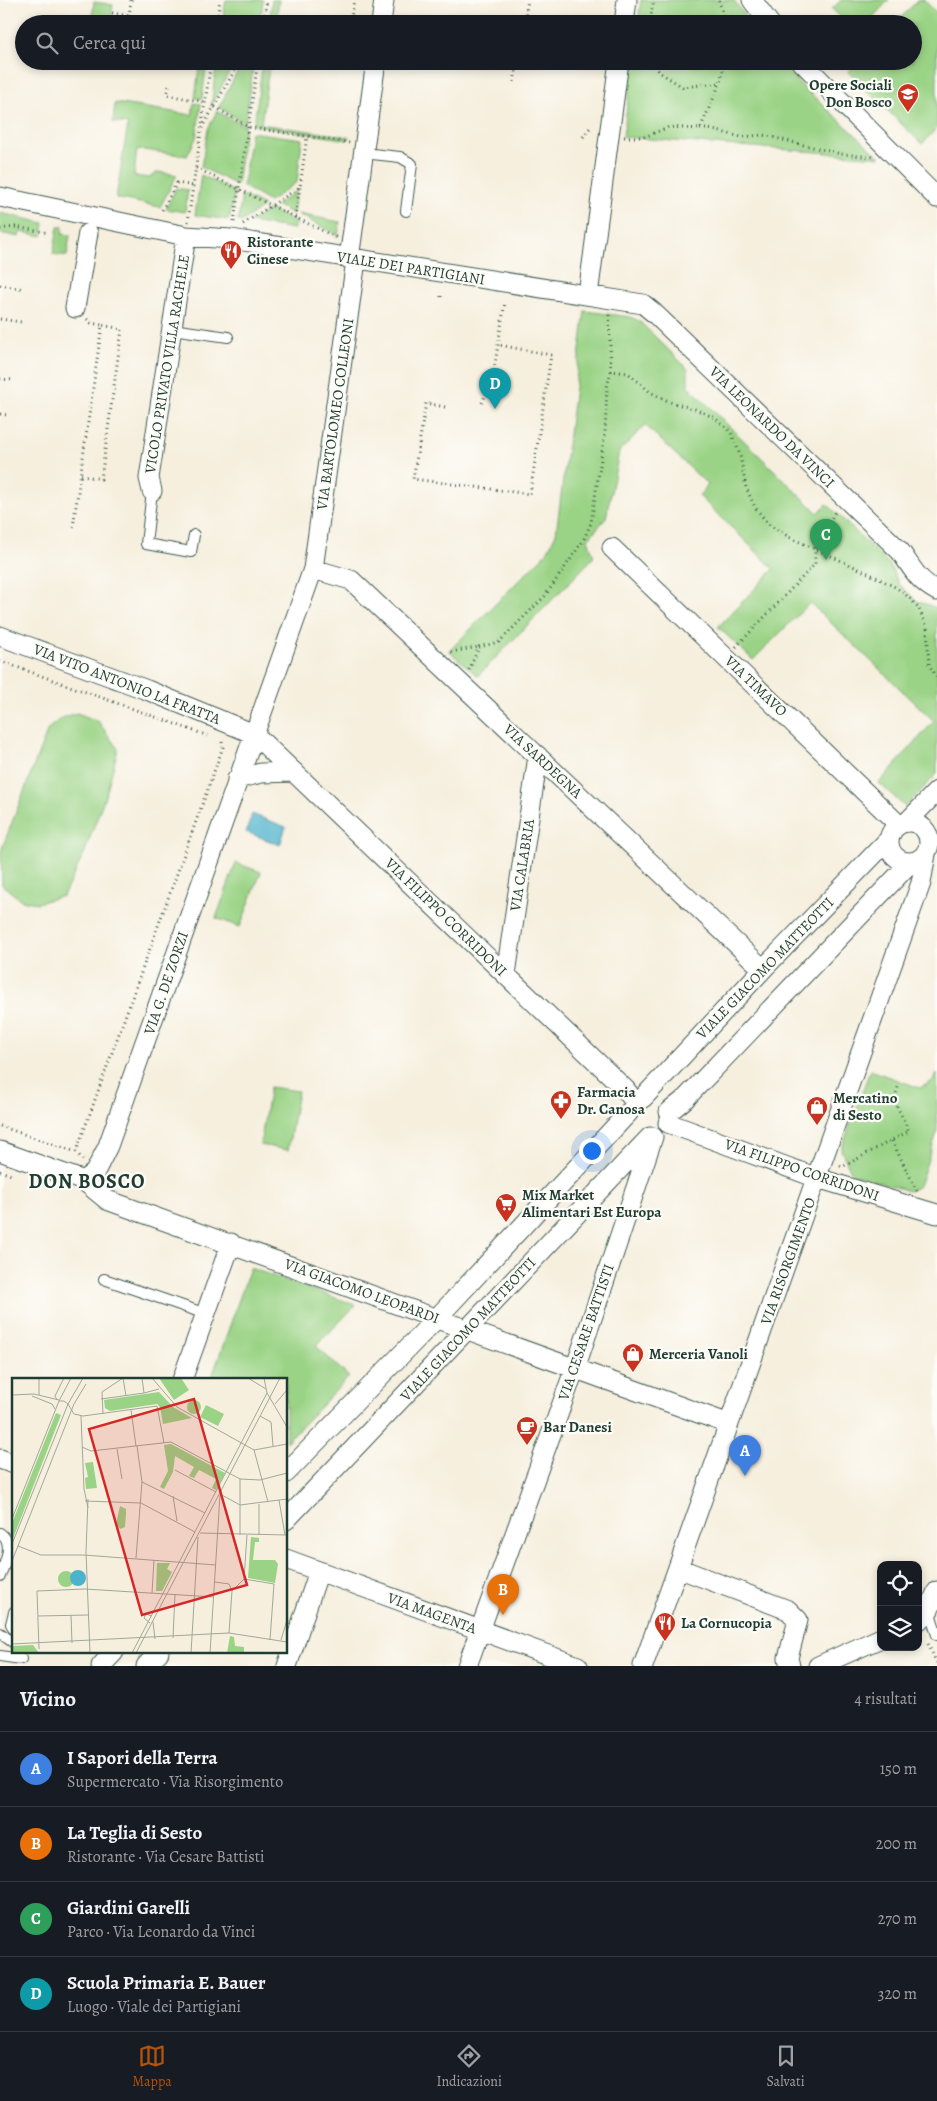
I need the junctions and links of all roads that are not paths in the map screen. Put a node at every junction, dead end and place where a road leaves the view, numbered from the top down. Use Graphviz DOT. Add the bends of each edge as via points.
graph roads {
  1 [pos="384,0"];
  2 [pos="627,0"];
  3 [pos="752,0"];
  4 [pos="382,15"];
  5 [pos="625,15"];
  6 [pos="763,15"];
  7 [pos="374,70"];
  8 [pos="619,70"];
  9 [pos="810,70"];
  10 [pos="358,148"];
  11 [pos="0,197"];
  12 [pos="937,198"];
  13 [pos="406,211"];
  14 [pos="88,233"];
  15 [pos="186,236"];
  16 [pos="352,259"];
  17 [pos="588,295"];
  18 [pos="75,308"];
  19 [pos="172,329"];
  20 [pos="228,337"];
  21 [pos="152,491"];
  22 [pos="194,535"];
  23 [pos="612,548"];
  24 [pos="314,569"];
  25 [pos="937,591"];
  26 [pos="0,636"];
  27 [pos="254,734"];
  28 [pos="538,756"];
  29 [pos="294,772"];
  30 [pos="237,779"];
  31 [pos="937,792"];
  32 [pos="899,828"];
  33 [pos="928,850"];
  34 [pos="762,969"];
  35 [pos="506,974"];
  36 [pos="636,1104"];
  37 [pos="668,1118"];
  38 [pos="651,1137"];
  39 [pos="0,1151"];
  40 [pos="817,1178"];
  41 [pos="610,1179"];
  42 [pos="84,1181"];
  43 [pos="633,1195"];
  44 [pos="937,1214"];
  45 [pos="231,1243"];
  46 [pos="104,1278"];
  47 [pos="206,1314"];
  48 [pos="437,1318"];
  49 [pos="467,1330"];
  50 [pos="574,1368"];
  51 [pos="183,1378"];
  52 [pos="729,1424"];
  53 [pos="0,1459"];
  54 [pos="12,1463"];
  55 [pos="288,1471"];
  56 [pos="288,1518"];
  57 [pos="0,1533"];
  58 [pos="288,1560"];
  59 [pos="678,1568"];
  60 [pos="319,1571"];
  61 [pos="0,1576"];
  62 [pos="937,1591"];
  63 [pos="928,1616"];
  64 [pos="480,1630"];
  65 [pos="0,1633"];
  66 [pos="937,1635"];
  67 [pos="877,1640"];
  68 [pos="12,1642"];
  69 [pos="112,1654"];
  70 [pos="158,1654"];
  71 [pos="0,1656"];
  72 [pos="21,1659"];
  73 [pos="101,1666"];
  74 [pos="146,1666"];
  75 [pos="287,1666"];
  76 [pos="467,1666"];
  77 [pos="578,1666"];
  78 [pos="643,1666"];
  79 [pos="790,1666"];
  80 [pos="818,1666"];
  1 -- 4 [label="street"];
  2 -- 5 [label="street"];
  3 -- 6 [label="street"];
  7 -- 10 [label="street, VIA BARTOLOMEO COLLEONI"];
  8 -- 17 [label="street" via="615,136"];
  9 -- 12 [label="street"];
  10 -- 13 [label="lane" via="412,164"];
  10 -- 16 [label="street, VIA BARTOLOMEO COLLEONI"];
  11 -- 15 [label="street, VIALE DEI PARTIGIANI"];
  14 -- 18 [label="street"];
  15 -- 16 [label="street, VIALE DEI PARTIGIANI" via="231,239"];
  15 -- 19 [label="street, VICOLO PRIVATO VILLA RACHELE"];
  16 -- 17 [label="street, VIALE DEI PARTIGIANI"];
  16 -- 24 [label="street, VIA BARTOLOMEO COLLEONI"];
  17 -- 25 [label="street, VIA LEONARDO DA VINCI" via="643,304 654,313 900,551 924,584"];
  19 -- 20 [label="lane"];
  19 -- 21 [label="street, VICOLO PRIVATO VILLA RACHELE" via="149,478"];
  21 -- 22 [label="lane" via="146,544 191,552"];
  23 -- 32 [label="street, VIA TIMAVO"];
  24 -- 27 [label="street, VIA G. DE ZORZI"];
  24 -- 28 [label="street, VIA SARDEGNA" via="351,580"];
  26 -- 27 [label="street, VIA VITO ANTONIO LA FRATTA"];
  27 -- 29 [label="street, VIA FILIPPO CORRIDONI"];
  27 -- 30 [label="street, VIA G. DE ZORZI"];
  28 -- 34 [label="street, VIA SARDEGNA"];
  28 -- 35 [label="street, VIA CALABRIA"];
  29 -- 30 [label="street" via="261,772"];
  29 -- 35 [label="street, VIA FILIPPO CORRIDONI"];
  30 -- 42 [label="street, VIA G. DE ZORZI" via="108,1146 94,1172"];
  31 -- 32 [label="street, VIALE GIACOMO MATTEOTTI"];
  32 -- 33 [label="street" via="922,826 928,834"];
  32 -- 33 [label="street" via="889,846 898,859"];
  32 -- 34 [label="street, VIALE GIACOMO MATTEOTTI"];
  33 -- 37 [label="street"];
  33 -- 40 [label="street, VIA RISORGIMENTO" via="921,883"];
  34 -- 36 [label="street, VIALE GIACOMO MATTEOTTI"];
  35 -- 36 [label="street, VIA FILIPPO CORRIDONI" via="625,1089"];
  36 -- 37 [label="street" via="654,1098 659,1100"];
  36 -- 38 [label="street" via="629,1121 633,1130 640,1136"];
  36 -- 48 [label="street, VIALE GIACOMO MATTEOTTI"];
  37 -- 38 [label="street" via="663,1132"];
  37 -- 40 [label="street, VIA FILIPPO CORRIDONI"];
  38 -- 41 [label="street, VIALE GIACOMO MATTEOTTI"];
  38 -- 43 [label="street, VIA CESARE BATTISTI"];
  39 -- 42 [label="street, VIA GIACOMO LEOPARDI"];
  40 -- 44 [label="street, VIA FILIPPO CORRIDONI"];
  40 -- 52 [label="street, VIA RISORGIMENTO"];
  41 -- 43 [label="street"];
  41 -- 49 [label="street, VIALE GIACOMO MATTEOTTI"];
  42 -- 45 [label="street, VIA GIACOMO LEOPARDI" via="107,1200"];
  43 -- 50 [label="street, VIA CESARE BATTISTI"];
  45 -- 47 [label="street"];
  45 -- 48 [label="street, VIA GIACOMO LEOPARDI"];
  46 -- 47 [label="lane"];
  47 -- 51 [label="street"];
  48 -- 49 [label="street, VIA GIACOMO LEOPARDI"];
  48 -- 55 [label="street, VIALE GIACOMO MATTEOTTI"];
  49 -- 50 [label="street, VIA GIACOMO LEOPARDI"];
  49 -- 56 [label="street, VIALE GIACOMO MATTEOTTI"];
  50 -- 52 [label="street, VIA GIACOMO LEOPARDI"];
  50 -- 64 [label="street, VIA CESARE BATTISTI"];
  52 -- 59 [label="street, VIA RISORGIMENTO"];
  53 -- 54 [label="street"];
  57 -- 61 [label="lane" via="9,1546"];
  58 -- 60 [label="street, VIA MAGENTA"];
  59 -- 78 [label="street, VIA RISORGIMENTO"];
  59 -- 79 [label="street" via="788,1610 798,1620 788,1658"];
  60 -- 64 [label="street, VIA MAGENTA"];
  60 -- 75 [label="street"];
  62 -- 63 [label="street"];
  63 -- 66 [label="lane"];
  64 -- 76 [label="street, VIA CESARE BATTISTI"];
  64 -- 77 [label="street, VIA MAGENTA"];
  65 -- 68 [label="lane"];
  67 -- 80 [label="street"];
  69 -- 73 [label="street"];
  70 -- 74 [label="street"];
  71 -- 72 [label="lane"];
}
